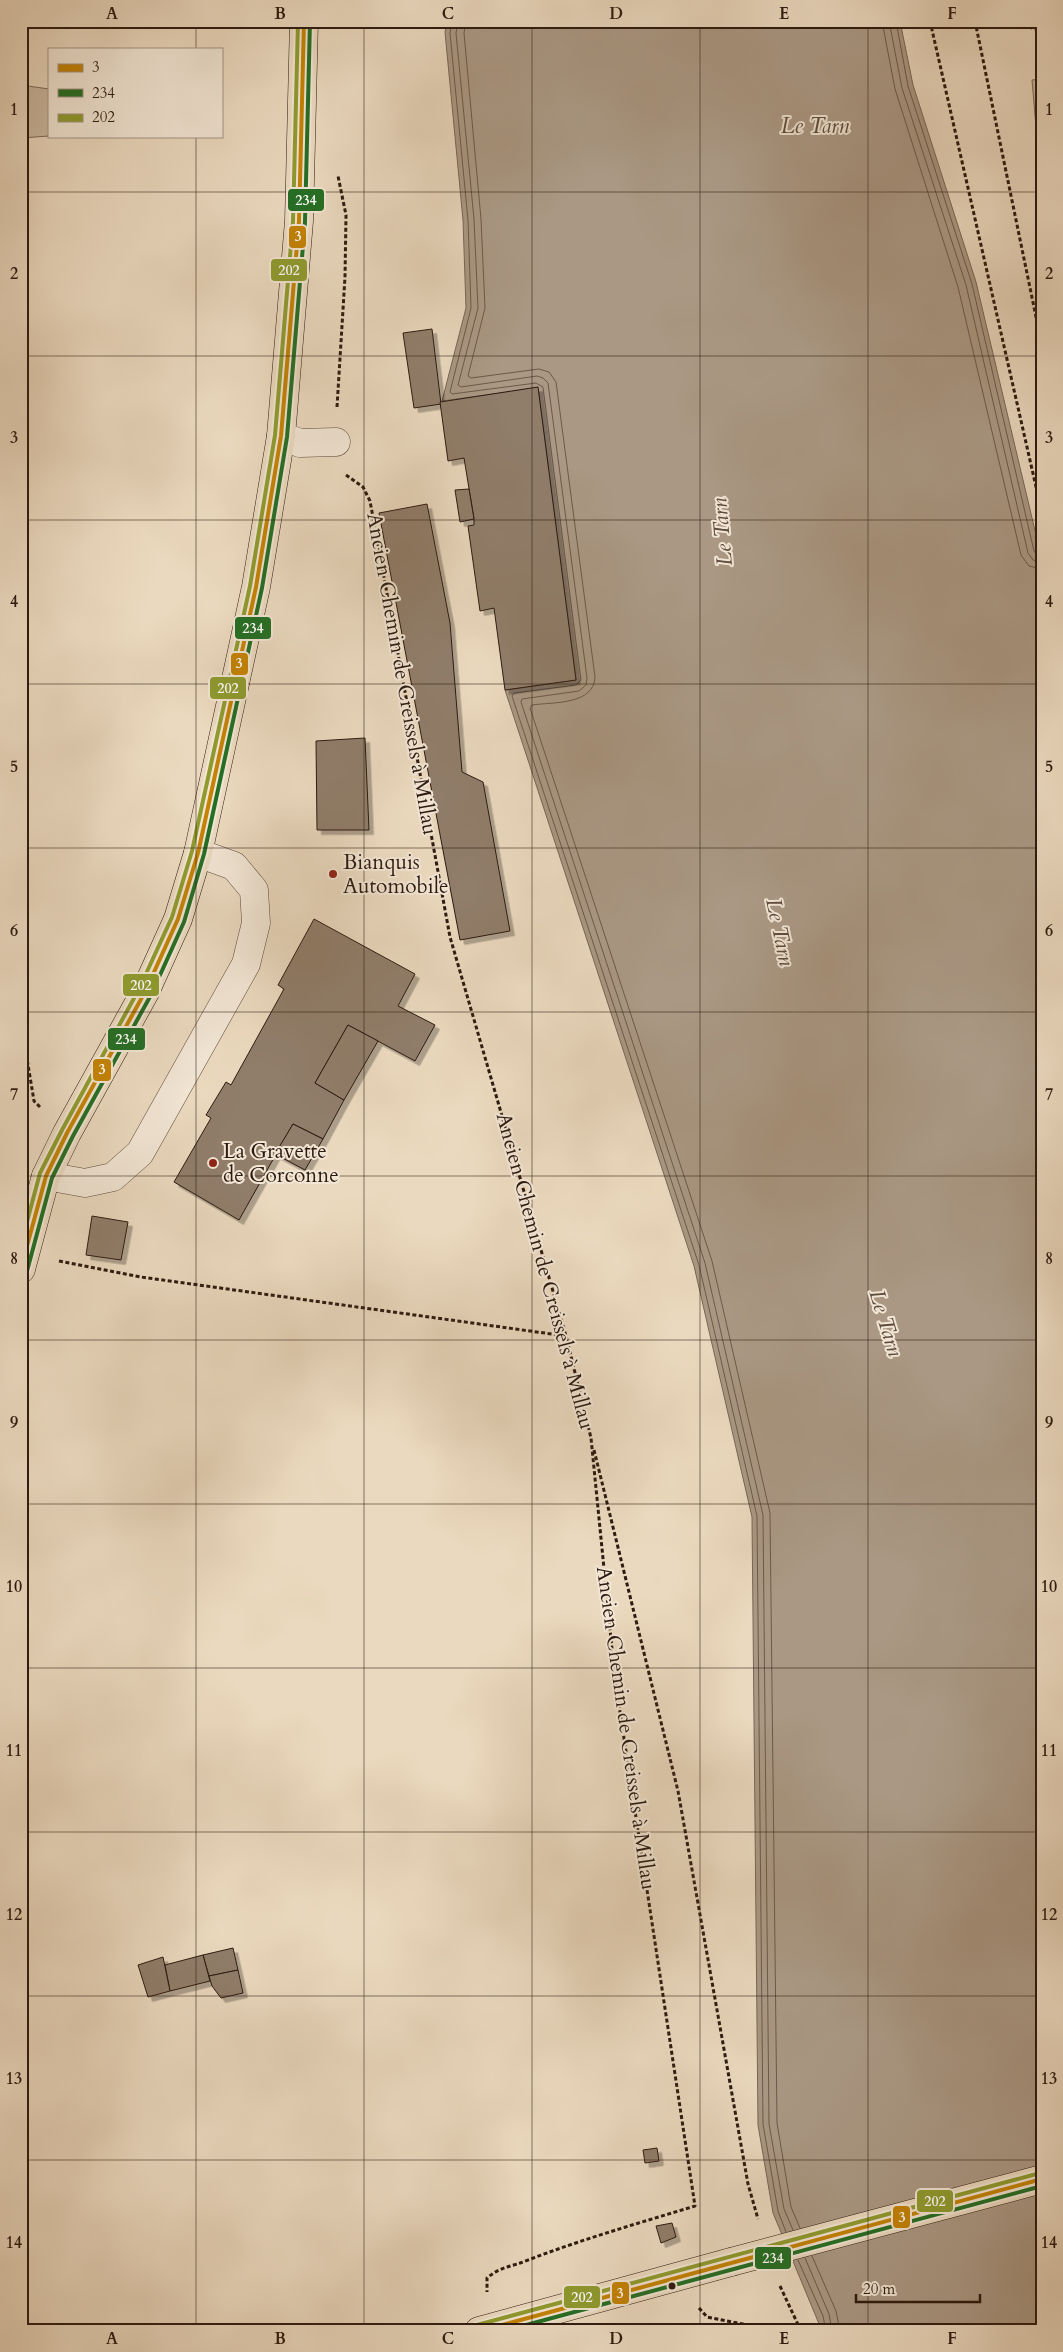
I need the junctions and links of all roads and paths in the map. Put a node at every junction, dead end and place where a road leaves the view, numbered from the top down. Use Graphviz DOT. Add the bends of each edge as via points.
graph roads {
  1 [pos="304,21"];
  2 [pos="930,21"];
  3 [pos="975,21"];
  4 [pos="1010,21"];
  5 [pos="1042,32"];
  6 [pos="336,171"];
  7 [pos="1042,346"];
  8 [pos="281,436"];
  9 [pos="336,442"];
  10 [pos="1042,513"];
  11 [pos="198,853"];
  12 [pos="21,1022"];
  13 [pos="67,1133"];
  14 [pos="46,1176"];
  15 [pos="24,1262"];
  16 [pos="566,1336"];
  17 [pos="591,1438"];
  18 [pos="1042,2179"];
  19 [pos="760,2223"];
  20 [pos="780,2285"];
  21 [pos="488,2329"];
  22 [pos="801,2331"];
  1 -- 8 [label="main road" via="299,221"];
  2 -- 10 [label="path"];
  3 -- 7 [label="path"];
  4 -- 5 [label="path"];
  6 -- 9 [label="path, Ancien Chemin de Creissels à Millau" via="346,215"];
  8 -- 9 [label="lane" via="300,443"];
  8 -- 11 [label="main road" via="256,587"];
  9 -- 16 [label="path, Ancien Chemin de Creissels à Millau" via="343,474 363,486 370,501 450,937"];
  11 -- 13 [label="main road" via="178,919 148,984"];
  11 -- 14 [label="lane" via="234,866 254,890 256,923 246,964 140,1153 113,1177 85,1183"];
  12 -- 13 [label="path" via="34,1101"];
  13 -- 14 [label="main road"];
  14 -- 15 [label="main road"];
  15 -- 16 [label="path"];
  16 -- 17 [label="path, Ancien Chemin de Creissels à Millau"];
  17 -- 19 [label="path" via="678,1790 748,2184"];
  17 -- 21 [label="path, Ancien Chemin de Creissels à Millau" via="615,1679 695,2206 498,2269 487,2278"];
  18 -- 21 [label="main road, bridge"];
  20 -- 22 [label="path"];
}
